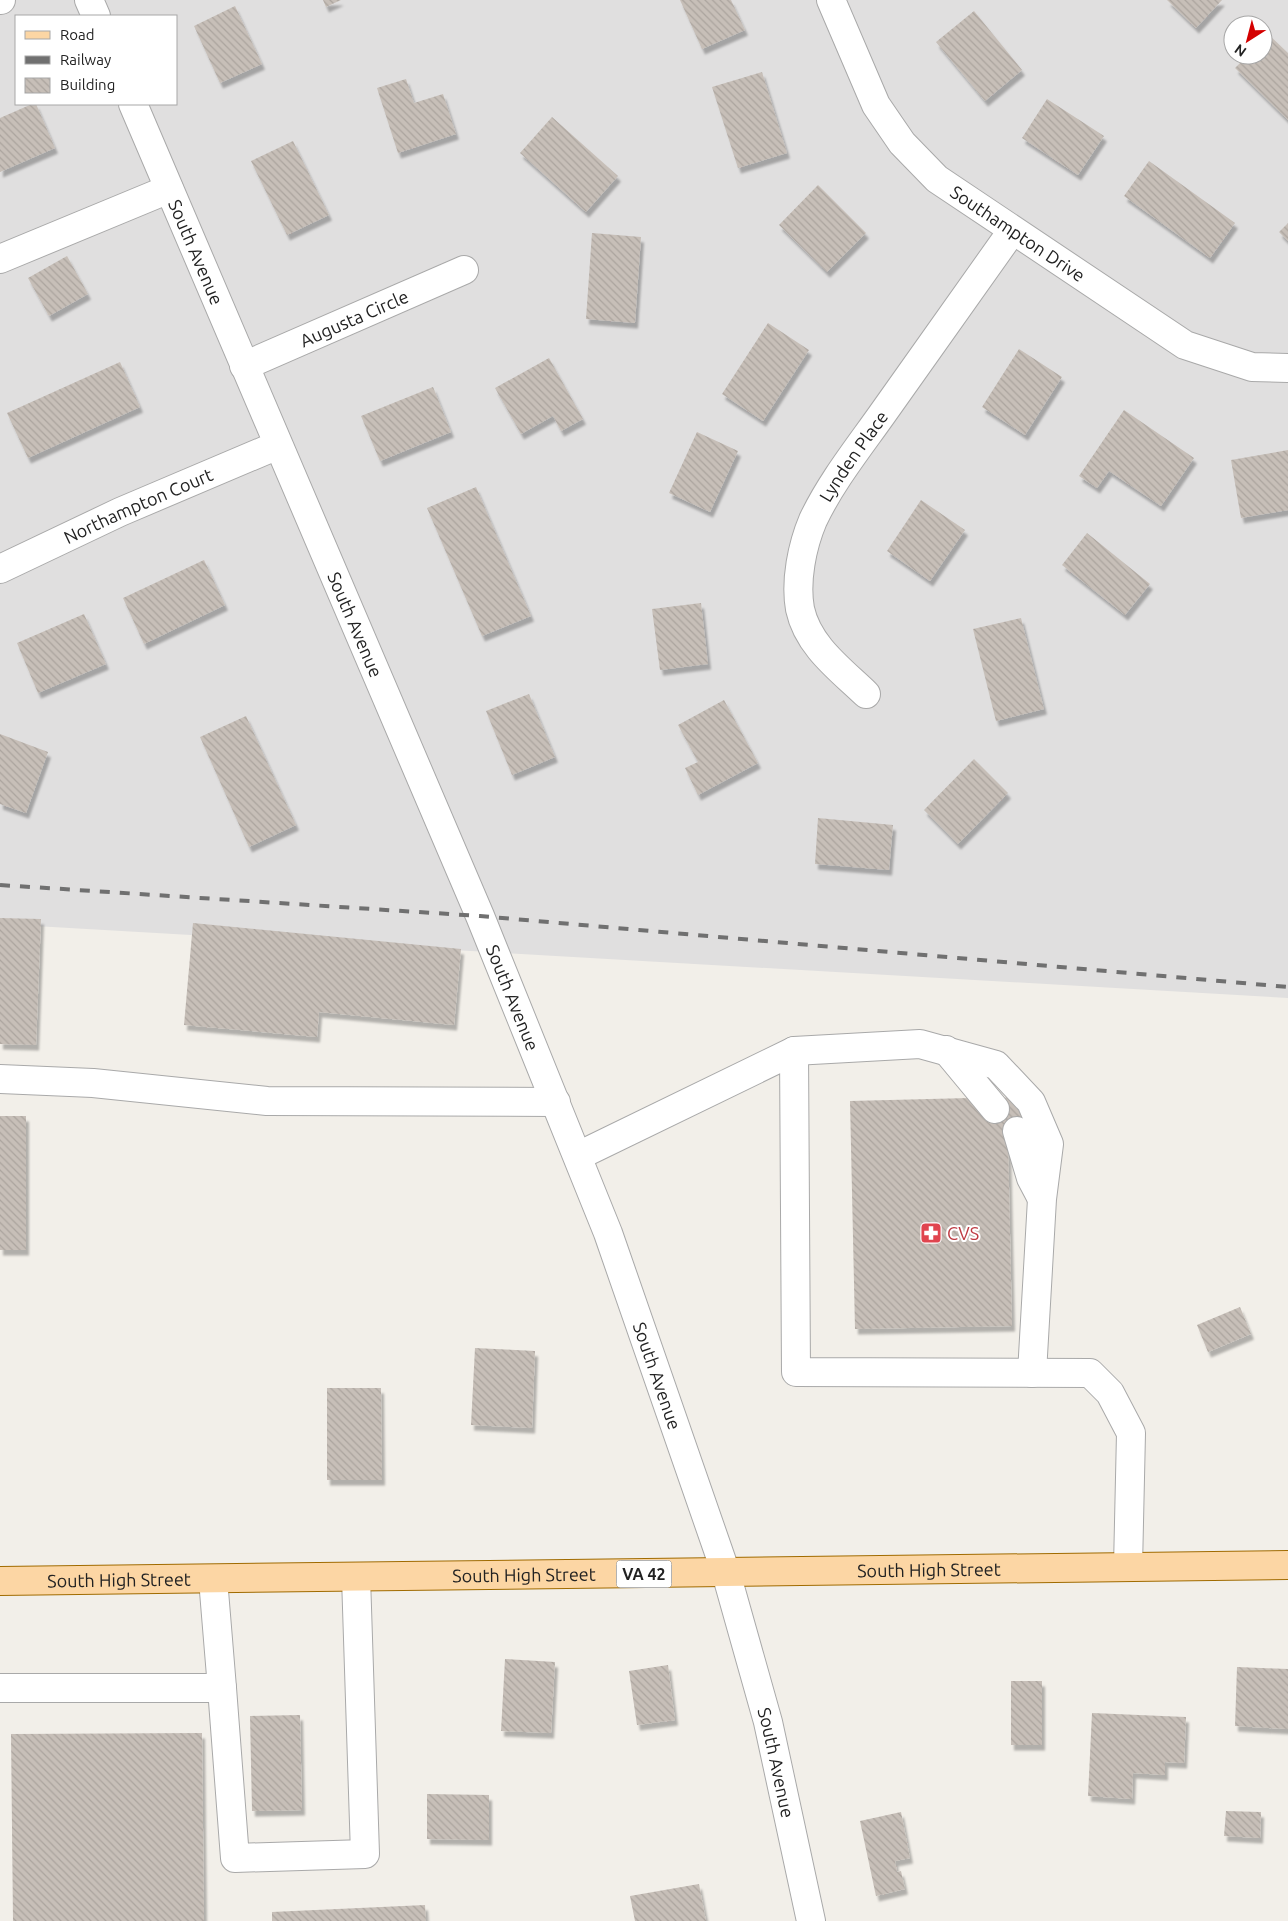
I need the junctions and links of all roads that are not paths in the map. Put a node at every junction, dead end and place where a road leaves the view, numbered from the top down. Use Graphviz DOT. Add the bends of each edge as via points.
graph roads {
  1 [pos="89,0"];
  2 [pos="831,0"];
  3 [pos="96,15"];
  4 [pos="133,105"];
  5 [pos="169,189"];
  6 [pos="1012,231"];
  7 [pos="0,259"];
  8 [pos="464,270"];
  9 [pos="244,366"];
  10 [pos="1288,368"];
  11 [pos="278,445"];
  12 [pos="0,569"];
  13 [pos="866,694"];
  14 [pos="946,1050"];
  15 [pos="794,1051"];
  16 [pos="0,1079"];
  17 [pos="556,1102"];
  18 [pos="995,1109"];
  19 [pos="1017,1131"];
  20 [pos="578,1156"];
  21 [pos="1042,1199"];
  22 [pos="1032,1373"];
  23 [pos="1288,1565"];
  24 [pos="1128,1567"];
  25 [pos="726,1573"];
  26 [pos="356,1577"];
  27 [pos="213,1579"];
  28 [pos="0,1581"];
  29 [pos="0,1688"];
  30 [pos="222,1688"];
  31 [pos="811,1921"];
  1 -- 3 [label="street"];
  2 -- 6 [label="street, Southampton Drive" via="876,105 902,143 937,179"];
  4 -- 5 [label="street, South Avenue"];
  5 -- 7 [label="street"];
  5 -- 9 [label="street, South Avenue"];
  6 -- 10 [label="street, Southampton Drive" via="1185,345 1252,367"];
  6 -- 13 [label="street, Lynden Place" via="853,456 825,498 808,534 799,588 804,620 820,649"];
  8 -- 9 [label="street, Augusta Circle"];
  9 -- 11 [label="street, South Avenue"];
  11 -- 12 [label="street, Northampton Court" via="120,512"];
  11 -- 17 [label="street, South Avenue"];
  14 -- 15 [label="street" via="920,1044"];
  14 -- 18 [label="street"];
  14 -- 21 [label="street" via="996,1065 1031,1102 1049,1144"];
  15 -- 20 [label="street"];
  15 -- 22 [label="street" via="796,1372"];
  16 -- 17 [label="street" via="93,1083 267,1101"];
  17 -- 20 [label="street, South Avenue"];
  19 -- 21 [label="street" via="1031,1178"];
  20 -- 25 [label="street, South Avenue" via="608,1233"];
  21 -- 22 [label="street"];
  22 -- 24 [label="street" via="1090,1373 1110,1393 1132,1433"];
  23 -- 24 [label="main road, South High Street / VA 42"];
  24 -- 25 [label="main road, South High Street / VA 42"];
  25 -- 26 [label="main road, South High Street / VA 42"];
  25 -- 31 [label="street, South Avenue" via="768,1722"];
  26 -- 27 [label="main road, South High Street / VA 42"];
  26 -- 30 [label="street" via="365,1854 235,1858"];
  27 -- 28 [label="main road, South High Street / VA 42"];
  27 -- 30 [label="street"];
  29 -- 30 [label="street"];
}
